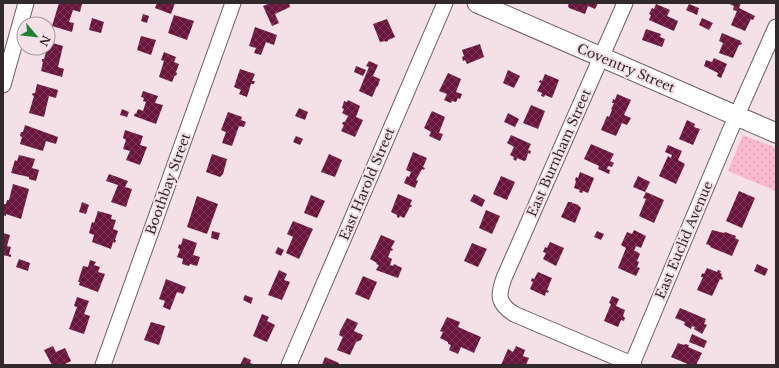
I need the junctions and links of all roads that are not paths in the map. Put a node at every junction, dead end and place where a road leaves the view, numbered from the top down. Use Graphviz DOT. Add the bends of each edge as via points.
graph roads {
  1 [pos="26,3"];
  2 [pos="233,3"];
  3 [pos="445,3"];
  4 [pos="477,3"];
  5 [pos="625,3"];
  6 [pos="776,27"];
  7 [pos="601,58"];
  8 [pos="4,79"];
  9 [pos="737,116"];
  10 [pos="776,133"];
  11 [pos="103,365"];
  12 [pos="289,365"];
  13 [pos="633,365"];
  1 -- 8 [label="street"];
  2 -- 11 [label="street, Boothbay Street"];
  3 -- 12 [label="street, East Harold Street"];
  4 -- 7 [label="street, Coventry Street"];
  5 -- 7 [label="street, East Burnham Street"];
  6 -- 9 [label="street, East Euclid Avenue"];
  7 -- 9 [label="street, Coventry Street"];
  7 -- 13 [label="street, East Burnham Street" via="499,290 502,303 514,314"];
  9 -- 10 [label="street, Coventry Street"];
  9 -- 13 [label="street, East Euclid Avenue"];
}
